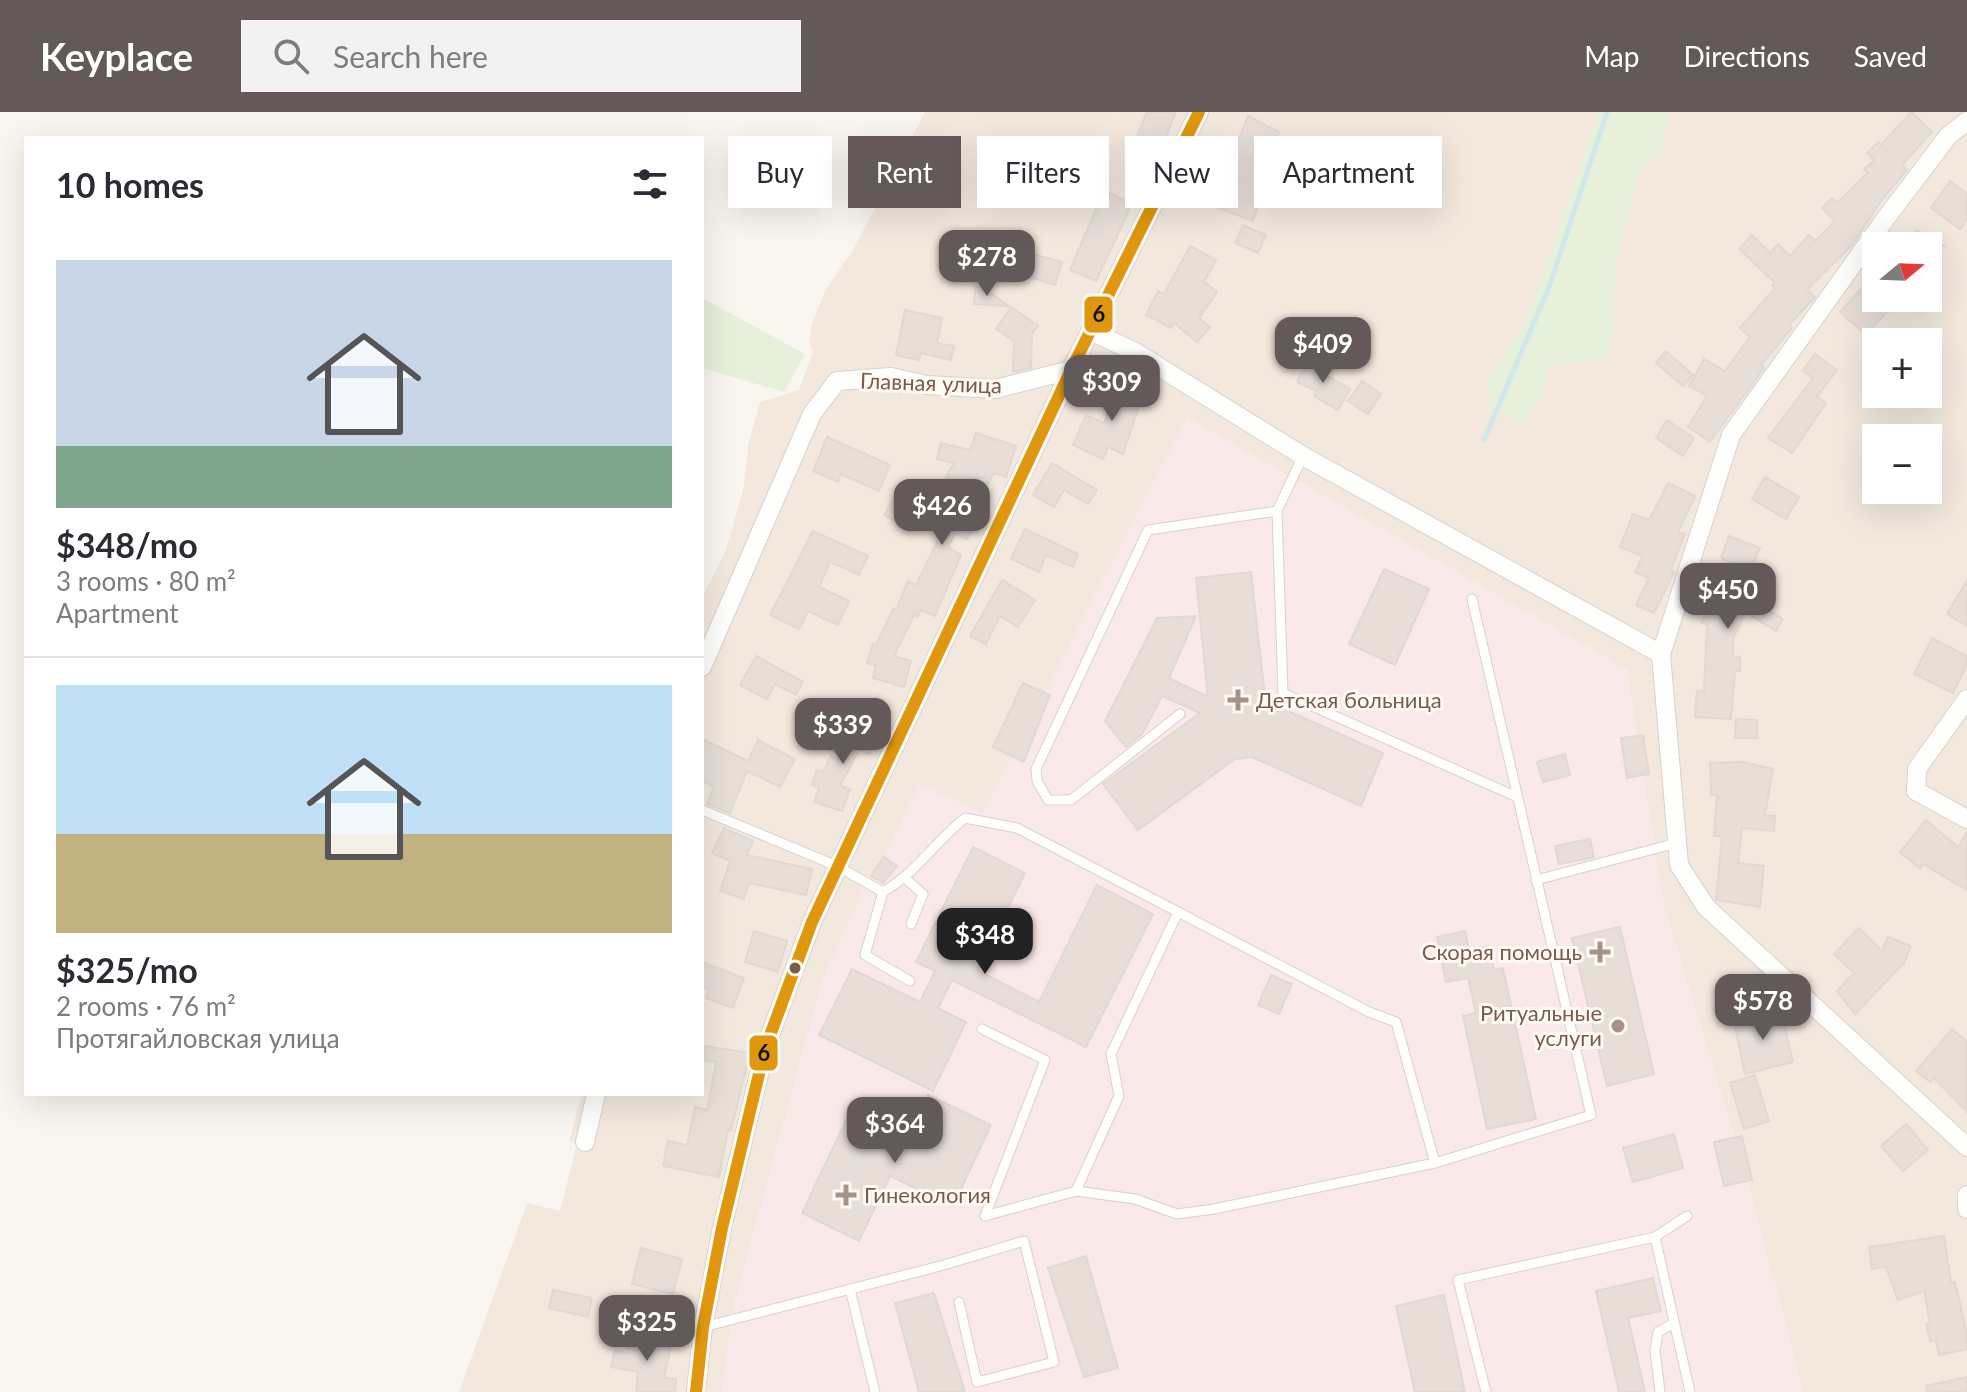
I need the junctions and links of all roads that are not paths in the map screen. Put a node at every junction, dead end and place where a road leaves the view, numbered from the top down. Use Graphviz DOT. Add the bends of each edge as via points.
graph roads {
  1 [pos="1199,112"];
  2 [pos="1967,121"];
  3 [pos="1093,332"];
  4 [pos="1071,370"];
  5 [pos="1303,456"];
  6 [pos="1277,511"];
  7 [pos="1472,599"];
  8 [pos="1661,654"];
  9 [pos="704,662"];
  10 [pos="1967,699"];
  11 [pos="1180,714"];
  12 [pos="1517,797"];
  13 [pos="704,811"];
  14 [pos="1967,819"];
  15 [pos="1677,843"];
  16 [pos="837,866"];
  17 [pos="906,879"];
  18 [pos="1536,880"];
  19 [pos="883,892"];
  20 [pos="1178,912"];
  21 [pos="911,924"];
  22 [pos="910,981"];
  23 [pos="982,1029"];
  24 [pos="596,1096"];
  25 [pos="585,1142"];
  26 [pos="1967,1147"];
  27 [pos="1435,1163"];
  28 [pos="1076,1191"];
  29 [pos="1967,1195"];
  30 [pos="1967,1209"];
  31 [pos="1687,1216"];
  32 [pos="1655,1237"];
  33 [pos="850,1289"];
  34 [pos="959,1302"];
  35 [pos="1674,1323"];
  36 [pos="703,1327"];
  37 [pos="696,1392"];
  38 [pos="875,1392"];
  39 [pos="1486,1392"];
  40 [pos="1660,1392"];
  41 [pos="1690,1392"];
  1 -- 3 [label="street"];
  2 -- 8 [label="street" via="1948,136 1886,218 1731,435"];
  3 -- 4 [label="street"];
  3 -- 5 [label="street" via="1135,352"];
  4 -- 9 [label="street, Главная улица" via="995,389 891,377 837,381 812,414"];
  4 -- 16 [label="street"];
  5 -- 6 [label="lane"];
  5 -- 8 [label="street"];
  6 -- 11 [label="lane" via="1148,530 1036,769 1042,793 1048,800 1071,800"];
  6 -- 12 [label="lane" via="1283,693"];
  7 -- 12 [label="lane"];
  8 -- 15 [label="street"];
  10 -- 14 [label="street" via="1917,769 1916,791"];
  12 -- 18 [label="lane"];
  13 -- 16 [label="lane"];
  15 -- 18 [label="lane"];
  15 -- 26 [label="street" via="1679,865 1706,907"];
  16 -- 19 [label="lane"];
  16 -- 36 [label="street" via="765,1049"];
  17 -- 19 [label="lane"];
  17 -- 20 [label="lane" via="965,818 1017,828"];
  17 -- 21 [label="lane" via="923,894"];
  18 -- 27 [label="lane" via="1591,1115"];
  19 -- 22 [label="lane" via="865,955"];
  20 -- 27 [label="lane" via="1396,1022"];
  20 -- 28 [label="lane" via="1111,1054 1119,1096"];
  23 -- 28 [label="lane" via="1045,1060 985,1216"];
  24 -- 25 [label="street"];
  27 -- 28 [label="lane" via="1177,1214 1135,1199"];
  29 -- 30 [label="street"];
  31 -- 32 [label="lane"];
  32 -- 35 [label="lane"];
  32 -- 39 [label="lane" via="1458,1280"];
  33 -- 34 [label="lane" via="1024,1241 1054,1362 977,1382"];
  33 -- 36 [label="lane"];
  33 -- 38 [label="lane"];
  35 -- 40 [label="lane" via="1658,1332"];
  35 -- 41 [label="lane"];
  36 -- 37 [label="street"];
}
